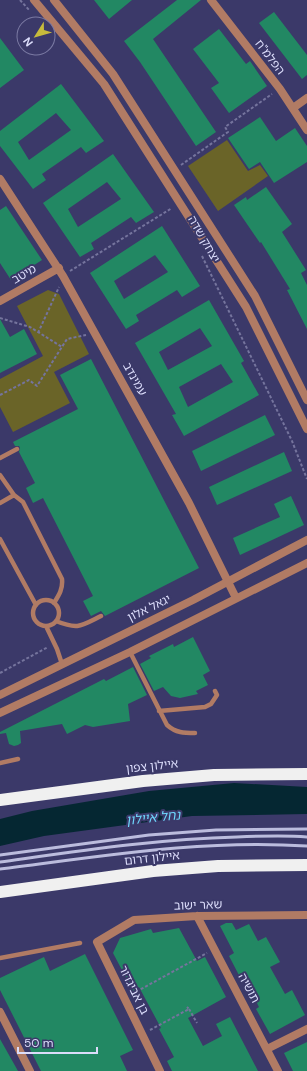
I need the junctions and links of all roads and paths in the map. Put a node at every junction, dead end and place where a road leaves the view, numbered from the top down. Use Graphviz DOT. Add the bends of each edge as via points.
graph roads {
  1 [pos="34,0"];
  2 [pos="54,0"];
  3 [pos="211,0"];
  4 [pos="280,88"];
  5 [pos="307,98"];
  6 [pos="293,108"];
  7 [pos="307,130"];
  8 [pos="174,169"];
  9 [pos="0,179"];
  10 [pos="168,202"];
  11 [pos="180,203"];
  12 [pos="172,208"];
  13 [pos="200,252"];
  14 [pos="59,268"];
  15 [pos="64,276"];
  16 [pos="0,301"];
  17 [pos="0,318"];
  18 [pos="38,333"];
  19 [pos="85,336"];
  20 [pos="62,347"];
  21 [pos="0,395"];
  22 [pos="307,400"];
  23 [pos="307,430"];
  24 [pos="17,449"];
  25 [pos="0,458"];
  26 [pos="0,475"];
  27 [pos="307,479"];
  28 [pos="14,495"];
  29 [pos="0,503"];
  30 [pos="0,539"];
  31 [pos="307,540"];
  32 [pos="307,562"];
  33 [pos="229,581"];
  34 [pos="236,598"];
  35 [pos="54,603"];
  36 [pos="36,605"];
  37 [pos="101,616"];
  38 [pos="56,621"];
  39 [pos="46,626"];
  40 [pos="55,644"];
  41 [pos="130,652"];
  42 [pos="62,664"];
  43 [pos="0,673"];
  44 [pos="215,690"];
  45 [pos="0,695"];
  46 [pos="160,711"];
  47 [pos="0,713"];
  48 [pos="195,733"];
  49 [pos="18,759"];
  50 [pos="0,764"];
  51 [pos="307,774"];
  52 [pos="0,800"];
  53 [pos="307,865"];
  54 [pos="0,892"];
  55 [pos="307,914"];
  56 [pos="197,916"];
  57 [pos="97,942"];
  58 [pos="80,943"];
  59 [pos="214,949"];
  60 [pos="0,958"];
  61 [pos="124,998"];
  62 [pos="0,1012"];
  63 [pos="197,1023"];
  64 [pos="307,1029"];
  65 [pos="142,1034"];
  66 [pos="267,1049"];
  67 [pos="30,1071"];
  68 [pos="160,1071"];
  69 [pos="278,1071"];
  1 -- 11 [label="street, יצחק שדה" via="104,84"];
  2 -- 8 [label="street, יצחק שדה" via="113,74"];
  3 -- 4 [label="street, הפלמ\"ח"];
  4 -- 6 [label="street, הפלמ\"ח"];
  4 -- 8 [label="path" via="225,128 228,132"];
  5 -- 6 [label="street"];
  6 -- 7 [label="street, הפלמ\"ח"];
  8 -- 22 [label="street, יצחק שדה" via="255,296"];
  9 -- 14 [label="street, עמינדב"];
  10 -- 12 [label="path, יצחק שדה"];
  11 -- 12 [label="path"];
  11 -- 23 [label="street, יצחק שדה" via="246,307"];
  12 -- 15 [label="path"];
  13 -- 27 [label="path, יצחק שדה" via="292,441"];
  14 -- 15 [label="street, עמינדב"];
  14 -- 16 [label="street, מיטב"];
  15 -- 18 [label="path"];
  15 -- 33 [label="street, עמינדב" via="146,423"];
  17 -- 18 [label="path" via="30,327"];
  18 -- 20 [label="path"];
  19 -- 20 [label="path" via="67,339"];
  20 -- 21 [label="path" via="37,386 29,380"];
  24 -- 25 [label="lane"];
  26 -- 28 [label="lane"];
  28 -- 29 [label="lane"];
  28 -- 35 [label="lane" via="23,502 62,579 63,586"];
  30 -- 36 [label="lane"];
  31 -- 33 [label="street, יגאל אלון"];
  32 -- 34 [label="street"];
  33 -- 34 [label="street, עמינדב"];
  33 -- 42 [label="street, יגאל אלון"];
  34 -- 41 [label="street"];
  35 -- 36 [label="lane" via="46,600"];
  35 -- 38 [label="lane" via="59,614"];
  36 -- 39 [label="lane" via="33,612 35,620"];
  37 -- 38 [label="lane" via="79,626 69,626"];
  38 -- 39 [label="lane"];
  39 -- 40 [label="lane"];
  40 -- 42 [label="lane"];
  40 -- 43 [label="path"];
  41 -- 46 [label="lane"];
  41 -- 47 [label="street"];
  42 -- 45 [label="street, יגאל אלון"];
  44 -- 46 [label="lane" via="215,699 205,707"];
  46 -- 48 [label="lane" via="172,730"];
  49 -- 50 [label="lane"];
  51 -- 52 [label="highway, איילון צפון" via="214,775 143,781"];
  53 -- 54 [label="highway, איילון דרום" via="218,866 152,871"];
  55 -- 56 [label="street, שאר ישוב"];
  56 -- 57 [label="street, שאר ישוב" via="134,920"];
  56 -- 59 [label="street, תושיה"];
  57 -- 61 [label="street, בן אביגדור"];
  58 -- 60 [label="lane"];
  59 -- 61 [label="path"];
  59 -- 66 [label="street, תושיה"];
  61 -- 65 [label="street, בן אביגדור"];
  62 -- 67 [label="street"];
  63 -- 65 [label="path" via="188,1008"];
  64 -- 66 [label="street"];
  65 -- 68 [label="street, בן אביגדור"];
  66 -- 69 [label="street, תושיה"];
}
